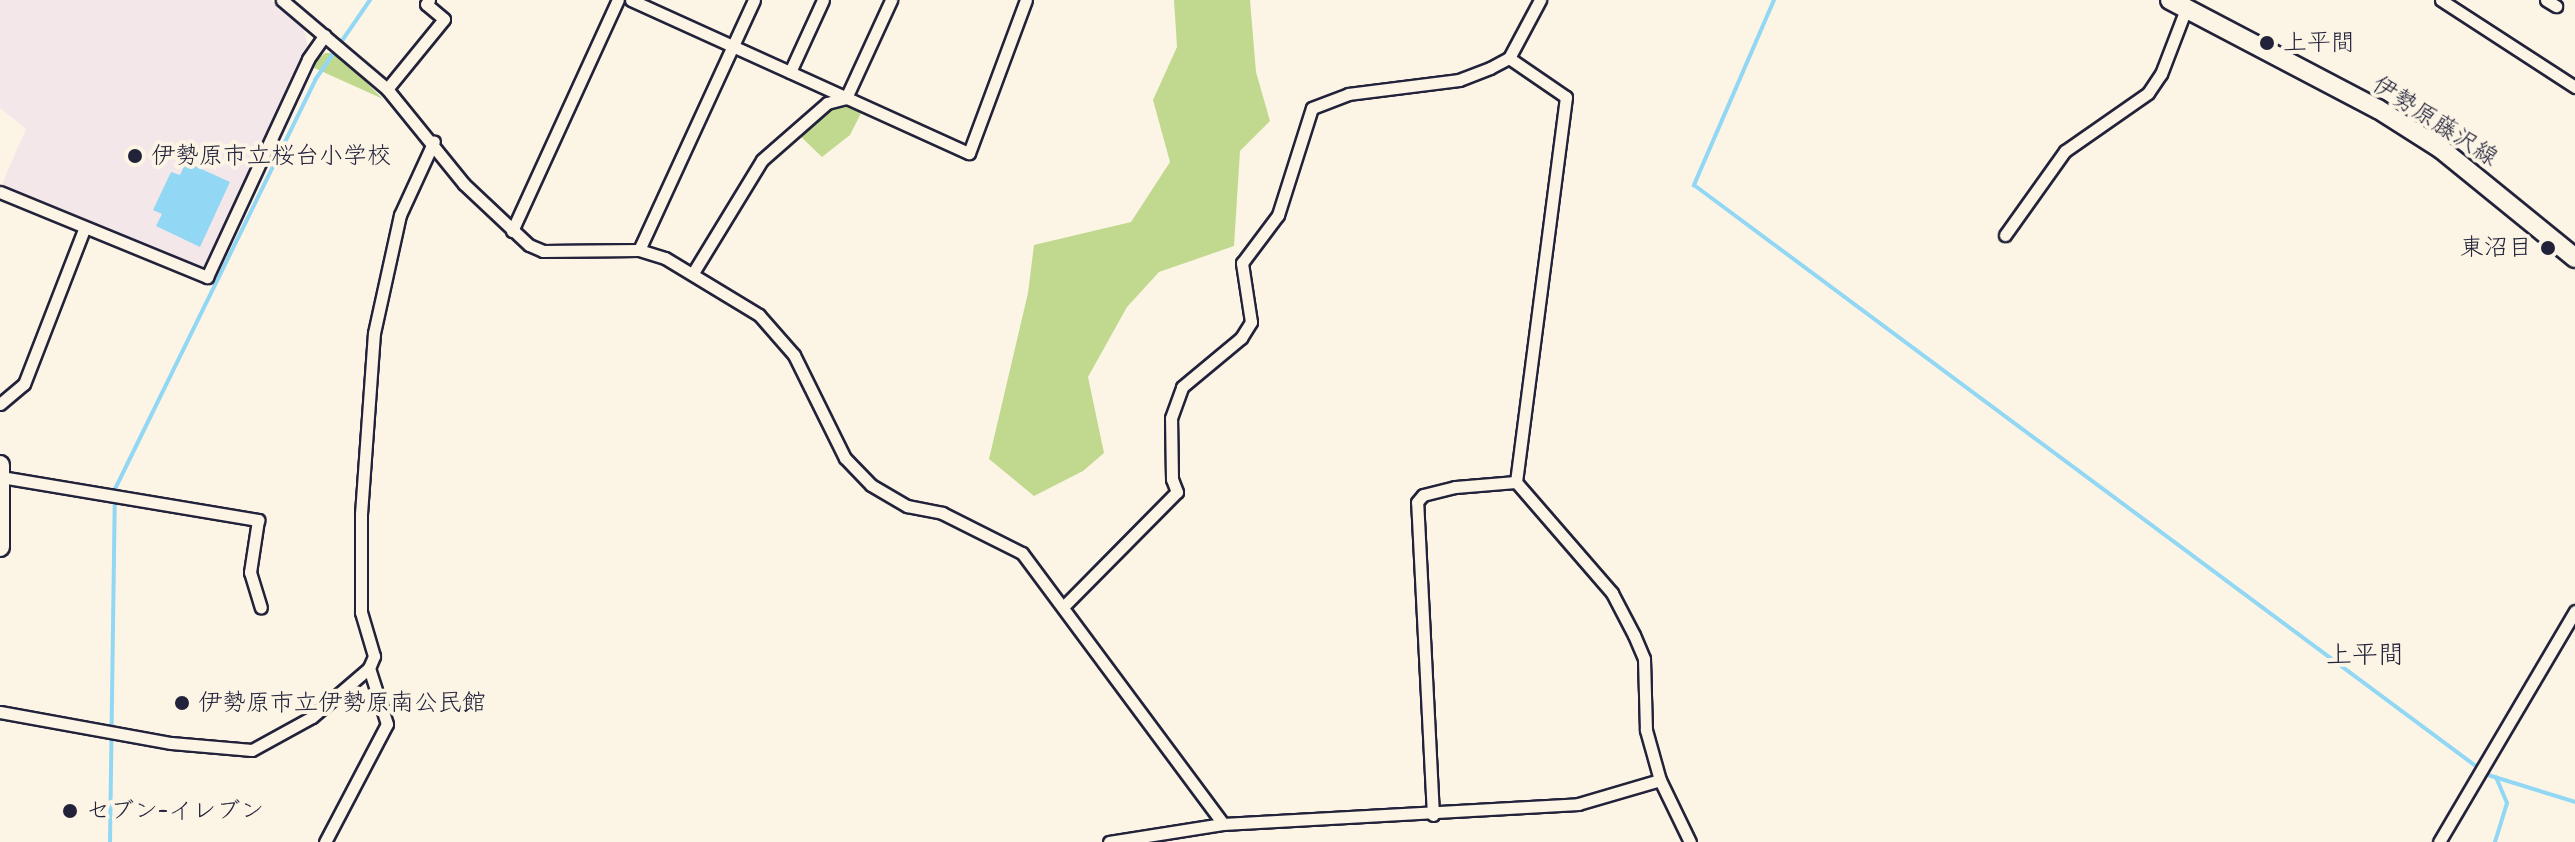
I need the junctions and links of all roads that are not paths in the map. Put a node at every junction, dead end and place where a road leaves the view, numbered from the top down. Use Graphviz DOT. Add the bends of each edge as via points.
graph roads {
  1 [pos="282,0"];
  2 [pos="429,0"];
  3 [pos="618,0"];
  4 [pos="631,0"];
  5 [pos="754,0"];
  6 [pos="823,0"];
  7 [pos="891,0"];
  8 [pos="1026,0"];
  9 [pos="1540,0"];
  10 [pos="2441,0"];
  11 [pos="2178,4"];
  12 [pos="325,35"];
  13 [pos="733,47"];
  14 [pos="1509,58"];
  15 [pos="790,72"];
  16 [pos="2575,87"];
  17 [pos="387,89"];
  18 [pos="846,98"];
  19 [pos="434,141"];
  20 [pos="0,192"];
  21 [pos="85,227"];
  22 [pos="512,231"];
  23 [pos="2005,235"];
  24 [pos="639,250"];
  25 [pos="2575,258"];
  26 [pos="693,273"];
  27 [pos="0,404"];
  28 [pos="0,465"];
  29 [pos="1,477"];
  30 [pos="1516,482"];
  31 [pos="0,547"];
  32 [pos="1065,605"];
  33 [pos="261,607"];
  34 [pos="2575,611"];
  35 [pos="369,668"];
  36 [pos="0,712"];
  37 [pos="1660,780"];
  38 [pos="1433,815"];
  39 [pos="1223,824"];
  40 [pos="325,842"];
  41 [pos="1109,842"];
  42 [pos="1690,842"];
  43 [pos="2439,842"];
  1 -- 12 [label="street"];
  2 -- 17 [label="street" via="426,4 444,19"];
  3 -- 22 [label="street"];
  4 -- 13 [label="street"];
  5 -- 13 [label="street"];
  6 -- 15 [label="street"];
  7 -- 18 [label="street"];
  8 -- 18 [label="street" via="969,153"];
  9 -- 14 [label="street"];
  10 -- 16 [label="street"];
  11 -- 23 [label="street" via="2161,74 2148,93 2065,151"];
  11 -- 25 [label="main road, 伊勢原藤沢線" via="2378,109 2441,149"];
  12 -- 17 [label="street"];
  12 -- 21 [label="street" via="308,59 207,277"];
  13 -- 15 [label="street"];
  13 -- 24 [label="street"];
  14 -- 30 [label="street" via="1566,97"];
  14 -- 32 [label="street" via="1459,80 1348,94 1312,108 1278,215 1242,263 1251,322 1241,338 1182,387 1171,418 1177,492"];
  15 -- 18 [label="street"];
  17 -- 19 [label="street"];
  18 -- 26 [label="street" via="827,103 762,160"];
  19 -- 22 [label="street" via="464,184"];
  19 -- 35 [label="street" via="400,215 374,333 361,514 361,612 374,656"];
  20 -- 21 [label="street"];
  21 -- 27 [label="street" via="24,384"];
  22 -- 24 [label="street" via="543,251"];
  24 -- 26 [label="street"];
  26 -- 32 [label="street" via="779,334 845,458 871,485 907,506 942,513 1022,553"];
  28 -- 29 [label="main road"];
  29 -- 31 [label="main road"];
  29 -- 33 [label="street" via="258,520 250,572"];
  30 -- 37 [label="street" via="1612,593 1634,635 1644,659 1646,730"];
  30 -- 38 [label="street" via="1455,487 1423,495 1417,502"];
  32 -- 39 [label="street"];
  34 -- 43 [label="street"];
  35 -- 36 [label="street" via="312,717 252,750 171,743"];
  35 -- 40 [label="street" via="387,724"];
  37 -- 38 [label="street" via="1578,804"];
  37 -- 42 [label="street"];
  38 -- 39 [label="street"];
  39 -- 41 [label="street"];
}
